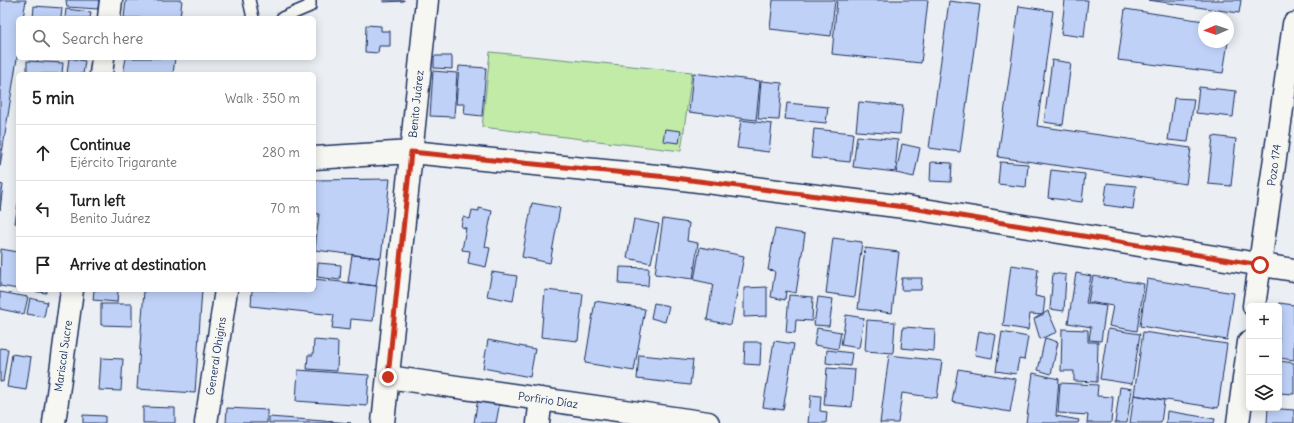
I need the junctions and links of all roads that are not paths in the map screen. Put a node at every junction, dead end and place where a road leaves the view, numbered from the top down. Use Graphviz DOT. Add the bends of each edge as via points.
graph roads {
  1 [pos="111,0"];
  2 [pos="249,0"];
  3 [pos="310,0"];
  4 [pos="426,0"];
  5 [pos="108,16"];
  6 [pos="253,16"];
  7 [pos="287,16"];
  8 [pos="1294,24"];
  9 [pos="103,60"];
  10 [pos="101,72"];
  11 [pos="411,152"];
  12 [pos="316,158"];
  13 [pos="1260,265"];
  14 [pos="1294,270"];
  15 [pos="72,292"];
  16 [pos="226,292"];
  17 [pos="1254,303"];
  18 [pos="1246,364"];
  19 [pos="388,377"];
  20 [pos="540,399"];
  21 [pos="54,423"];
  22 [pos="206,423"];
  23 [pos="383,423"];
  24 [pos="538,423"];
  25 [pos="708,423"];
  26 [pos="1238,423"];
  1 -- 5 [label="street"];
  2 -- 6 [label="lane"];
  3 -- 7 [label="lane" via="310,6"];
  4 -- 11 [label="street, Benito Juárez"];
  8 -- 13 [label="street, Pozo 174"];
  9 -- 10 [label="street"];
  11 -- 12 [label="street"];
  11 -- 13 [label="street" via="667,177 912,208"];
  11 -- 19 [label="street, Benito Juárez"];
  13 -- 14 [label="street"];
  13 -- 17 [label="street, Pozo 174"];
  15 -- 21 [label="street, Mariscal Sucre"];
  16 -- 22 [label="street, General Ohigins"];
  18 -- 26 [label="street"];
  19 -- 20 [label="street, Porfirio Díaz"];
  19 -- 23 [label="street, Benito Juárez"];
  20 -- 24 [label="street"];
  20 -- 25 [label="street, Porfirio Díaz"];
}
